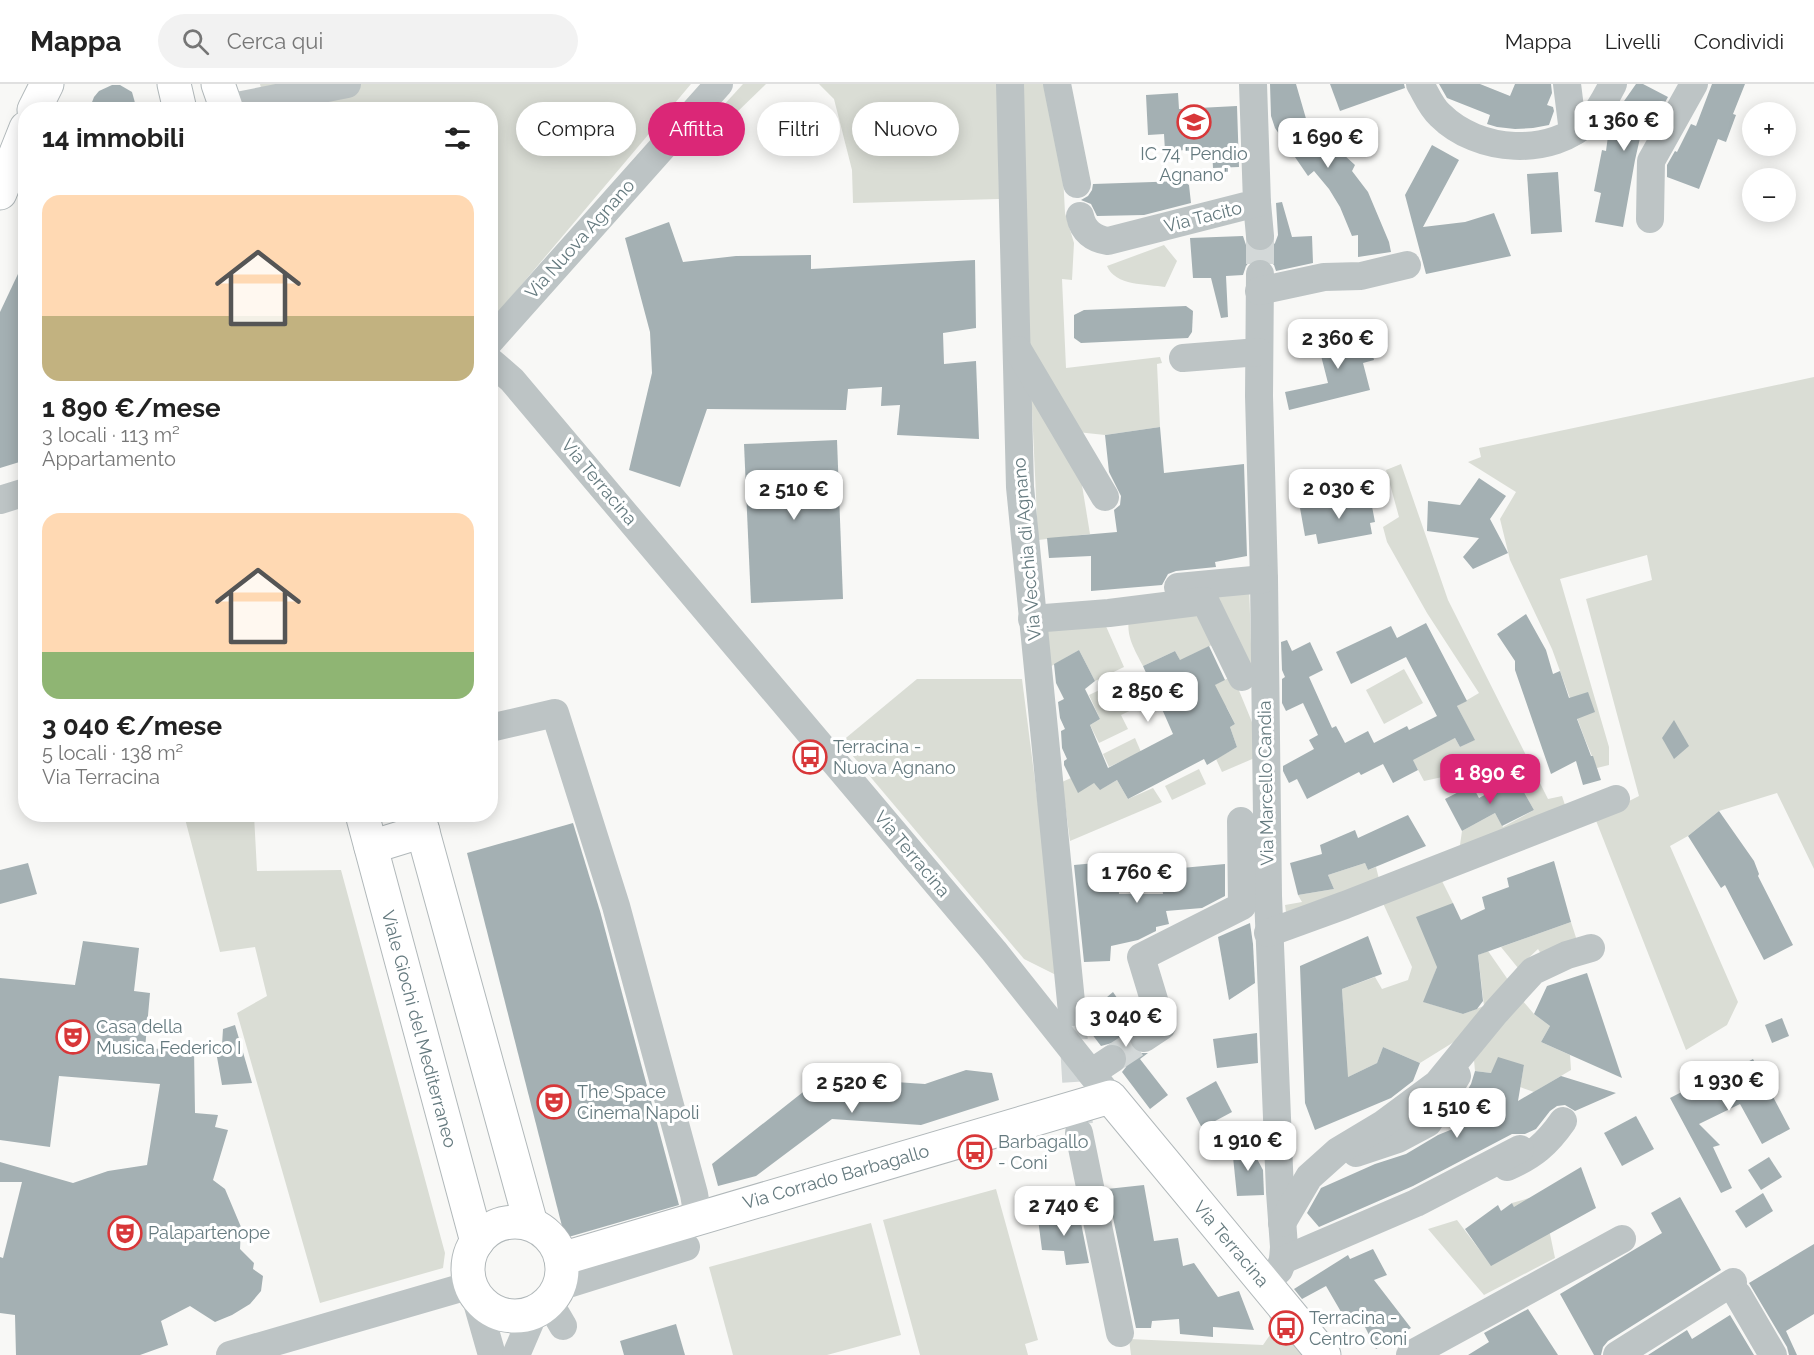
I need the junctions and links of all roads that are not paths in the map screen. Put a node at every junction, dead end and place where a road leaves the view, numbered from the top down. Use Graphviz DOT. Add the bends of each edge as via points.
graph roads {
  1 [pos="47,84"];
  2 [pos="174,84"];
  3 [pos="347,84"];
  4 [pos="719,84"];
  5 [pos="1010,84"];
  6 [pos="1057,84"];
  7 [pos="1253,84"];
  8 [pos="1420,84"];
  9 [pos="1566,84"];
  10 [pos="1613,84"];
  11 [pos="1694,84"];
  12 [pos="224,97"];
  13 [pos="38,102"];
  14 [pos="178,102"];
  15 [pos="1573,132"];
  16 [pos="18,148"];
  17 [pos="1077,184"];
  18 [pos="0,193"];
  19 [pos="1257,203"];
  20 [pos="1080,216"];
  21 [pos="1650,219"];
  22 [pos="1260,236"];
  23 [pos="1407,266"];
  24 [pos="498,332"];
  25 [pos="1017,348"];
  26 [pos="1259,352"];
  27 [pos="1183,358"];
  28 [pos="498,368"];
  29 [pos="18,494"];
  30 [pos="1105,497"];
  31 [pos="0,500"];
  32 [pos="1264,579"];
  33 [pos="1041,609"];
  34 [pos="1242,678"];
  35 [pos="498,726"];
  36 [pos="1616,799"];
  37 [pos="1241,821"];
  38 [pos="365,822"];
  39 [pos="421,823"];
  40 [pos="371,847"];
  41 [pos="1269,933"];
  42 [pos="1591,948"];
  43 [pos="1072,1012"];
  44 [pos="1144,1038"];
  45 [pos="1104,1076"];
  46 [pos="1563,1121"];
  47 [pos="1079,1133"];
  48 [pos="1520,1149"];
  49 [pos="1416,1203"];
  50 [pos="698,1218"];
  51 [pos="1282,1223"];
  52 [pos="531,1224"];
  53 [pos="1622,1239"];
  54 [pos="477,1242"];
  55 [pos="686,1248"];
  56 [pos="1274,1272"];
  57 [pos="473,1289"];
  58 [pos="553,1297"];
  59 [pos="1120,1333"];
  60 [pos="230,1355"];
  61 [pos="492,1355"];
  62 [pos="516,1355"];
  63 [pos="1324,1355"];
  64 [pos="1410,1355"];
  65 [pos="1617,1355"];
  66 [pos="1773,1355"];
  1 -- 13 [label="main road"];
  2 -- 14 [label="main road"];
  3 -- 12 [label="street"];
  4 -- 24 [label="street, Via Nuova Agnano"];
  5 -- 25 [label="street, Via Vecchia di Agnano"];
  6 -- 17 [label="street"];
  7 -- 19 [label="street, Via Tacito"];
  8 -- 15 [label="street" via="1437,113 1451,125 1490,142 1517,147 1550,142"];
  9 -- 15 [label="street"];
  10 -- 15 [label="street" via="1592,118"];
  11 -- 21 [label="street" via="1651,161"];
  16 -- 18 [label="main road"];
  19 -- 20 [label="street, Via Tacito" via="1108,241 1096,239 1082,226"];
  19 -- 22 [label="street"];
  23 -- 26 [label="street, Via Marcello Candia" via="1361,276 1260,283"];
  25 -- 30 [label="street"];
  25 -- 33 [label="street, Via Vecchia di Agnano" via="1020,487"];
  26 -- 27 [label="street"];
  26 -- 32 [label="street, Via Marcello Candia"];
  28 -- 45 [label="street, Via Terracina"];
  29 -- 31 [label="street"];
  32 -- 33 [label="street"];
  32 -- 41 [label="street, Via Marcello Candia"];
  33 -- 34 [label="street" via="1109,613 1205,601"];
  33 -- 43 [label="street, Via Vecchia di Agnano"];
  35 -- 50 [label="street" via="555,712 616,906"];
  36 -- 41 [label="street"];
  37 -- 44 [label="street" via="1242,906 1141,957 1162,1026"];
  38 -- 40 [label="main road, Viale Giochi del Mediterraneo"];
  39 -- 40 [label="main road"];
  39 -- 52 [label="main road"];
  40 -- 54 [label="main road, Viale Giochi del Mediterraneo"];
  41 -- 51 [label="street, Via Marcello Candia"];
  42 -- 51 [label="street" via="1533,971 1437,1084 1338,1151 1309,1177"];
  45 -- 50 [label="main road, Via Corrado Barbagallo"];
  45 -- 56 [label="main road, Via Terracina"];
  46 -- 49 [label="street" via="1549,1140 1525,1160"];
  47 -- 59 [label="street"];
  48 -- 49 [label="street"];
  49 -- 56 [label="street"];
  50 -- 58 [label="main road, Via Corrado Barbagallo"];
  51 -- 56 [label="street, Via Marcello Candia"];
  52 -- 54 [label="main road" via="501,1224"];
  52 -- 58 [label="main road" via="555,1244"];
  53 -- 64 [label="street"];
  54 -- 57 [label="main road" via="468,1271"];
  55 -- 58 [label="street"];
  56 -- 63 [label="main road, Via Terracina"];
  57 -- 58 [label="main road" via="485,1306 500,1314 517,1316"];
  57 -- 60 [label="street"];
  57 -- 61 [label="street"];
  58 -- 62 [label="street"];
  65 -- 66 [label="street" via="1736,1288"];
}
